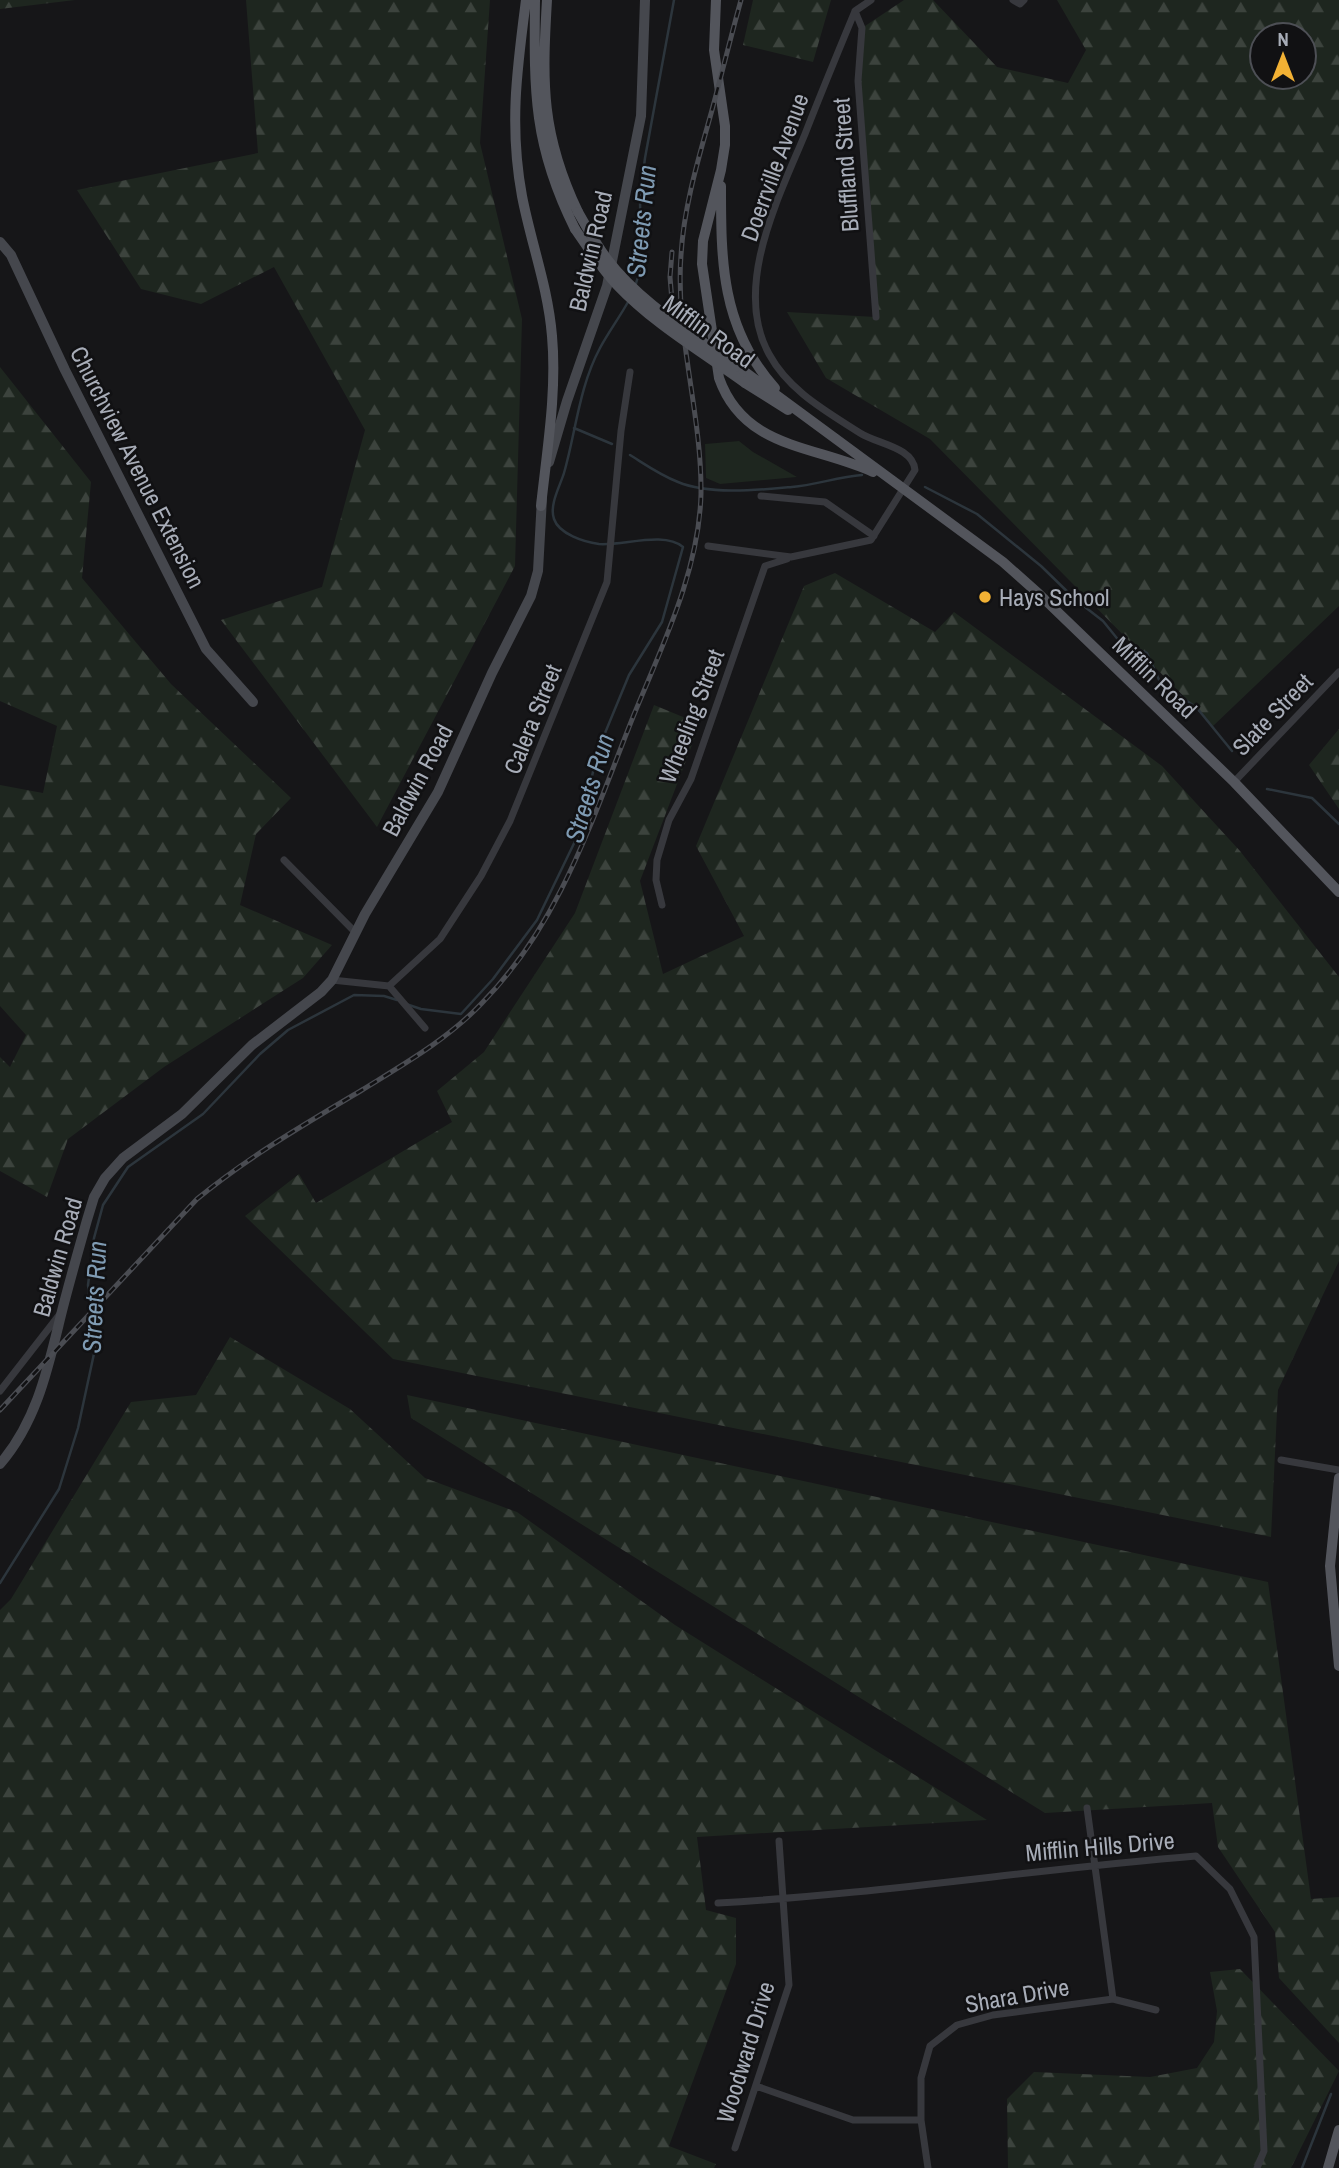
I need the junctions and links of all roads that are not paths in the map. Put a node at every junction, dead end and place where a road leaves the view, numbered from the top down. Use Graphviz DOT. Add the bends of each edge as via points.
graph roads {
  1 [pos="526,0"];
  2 [pos="535,0"];
  3 [pos="547,0"];
  4 [pos="645,0"];
  5 [pos="716,0"];
  6 [pos="871,0"];
  7 [pos="855,11"];
  8 [pos="721,170"];
  9 [pos="0,242"];
  10 [pos="876,317"];
  11 [pos="630,372"];
  12 [pos="791,405"];
  13 [pos="860,458"];
  14 [pos="891,481"];
  15 [pos="904,490"];
  16 [pos="761,496"];
  17 [pos="541,506"];
  18 [pos="874,536"];
  19 [pos="708,546"];
  20 [pos="791,557"];
  21 [pos="1339,672"];
  22 [pos="253,702"];
  23 [pos="1234,782"];
  24 [pos="284,860"];
  25 [pos="1339,892"];
  26 [pos="662,905"];
  27 [pos="355,932"];
  28 [pos="332,980"];
  29 [pos="389,986"];
  30 [pos="425,1028"];
  31 [pos="62,1311"];
  32 [pos="2,1386"];
  33 [pos="1280,1460"];
  34 [pos="0,1464"];
  35 [pos="1339,1470"];
  36 [pos="1339,1478"];
  37 [pos="1339,1666"];
  38 [pos="1087,1808"];
  39 [pos="779,1841"];
  40 [pos="1094,1864"];
  41 [pos="784,1899"];
  42 [pos="718,1903"];
  43 [pos="1113,1999"];
  44 [pos="1156,2010"];
  45 [pos="756,2086"];
  46 [pos="921,2120"];
  47 [pos="1339,2130"];
  48 [pos="735,2148"];
  49 [pos="928,2168"];
  50 [pos="1257,2168"];
  51 [pos="1328,2168"];
  1 -- 17 [label="main road" via="514,102 516,144 552,338"];
  2 -- 13 [label="main road, Mifflin Road, bridge" via="537,112 551,171 575,229 610,276 646,312"];
  3 -- 12 [label="main road, Mifflin Road, bridge" via="546,116 558,164 578,212 606,258 662,312"];
  4 -- 17 [label="main road, Baldwin Road" via="640,116 613,260 554,443"];
  5 -- 8 [label="main road" via="714,50 725,126"];
  6 -- 7 [label="street"];
  7 -- 10 [label="street, Bluffland Street" via="862,28 858,81"];
  7 -- 15 [label="street, Doerrville Avenue" via="768,223 755,298 762,339 783,376 800,393 867,438 908,455 915,470"];
  8 -- 12 [label="main road" via="728,302 756,362"];
  8 -- 14 [label="main road" via="703,241 702,264 724,393 734,410 766,435"];
  9 -- 22 [label="main road, Churchview Avenue Extension" via="11,255 206,649"];
  11 -- 29 [label="street, Calera Street" via="607,582 510,821 481,876 440,939"];
  12 -- 13 [label="main road, Mifflin Road"];
  13 -- 14 [label="main road, Mifflin Road"];
  14 -- 15 [label="main road, Mifflin Road"];
  15 -- 18 [label="street"];
  15 -- 23 [label="main road, Mifflin Road" via="1003,562"];
  16 -- 18 [label="street" via="825,502"];
  17 -- 27 [label="main road, Baldwin Road" via="538,571 531,596 438,792"];
  18 -- 20 [label="street"];
  19 -- 20 [label="street"];
  20 -- 26 [label="street, Wheeling Street" via="765,566 691,779 669,820 657,860"];
  21 -- 23 [label="street, Slate Street"];
  23 -- 25 [label="main road, Mifflin Road"];
  24 -- 27 [label="street"];
  27 -- 28 [label="main road, Baldwin Road"];
  28 -- 29 [label="street"];
  28 -- 31 [label="main road, Baldwin Road" via="252,1045 182,1114 122,1158 105,1178 90,1209"];
  29 -- 30 [label="street"];
  31 -- 32 [label="street"];
  31 -- 34 [label="main road, Baldwin Road" via="30,1419"];
  33 -- 35 [label="street"];
  36 -- 37 [label="main road" via="1330,1566"];
  38 -- 40 [label="street"];
  39 -- 41 [label="street, Woodward Drive"];
  40 -- 41 [label="street, Mifflin Hills Drive"];
  40 -- 43 [label="street"];
  40 -- 50 [label="street, Mifflin Hills Drive" via="1195,1856 1230,1888 1254,1937 1264,2151"];
  41 -- 42 [label="street, Mifflin Hills Drive"];
  41 -- 45 [label="street, Woodward Drive" via="789,1985"];
  43 -- 44 [label="street, Shara Drive"];
  43 -- 46 [label="street, Shara Drive" via="993,2015 957,2025 930,2046 921,2078"];
  45 -- 46 [label="street" via="853,2120"];
  45 -- 48 [label="street, Woodward Drive"];
  46 -- 49 [label="street, Shara Drive"];
  47 -- 51 [label="main road"];
}
